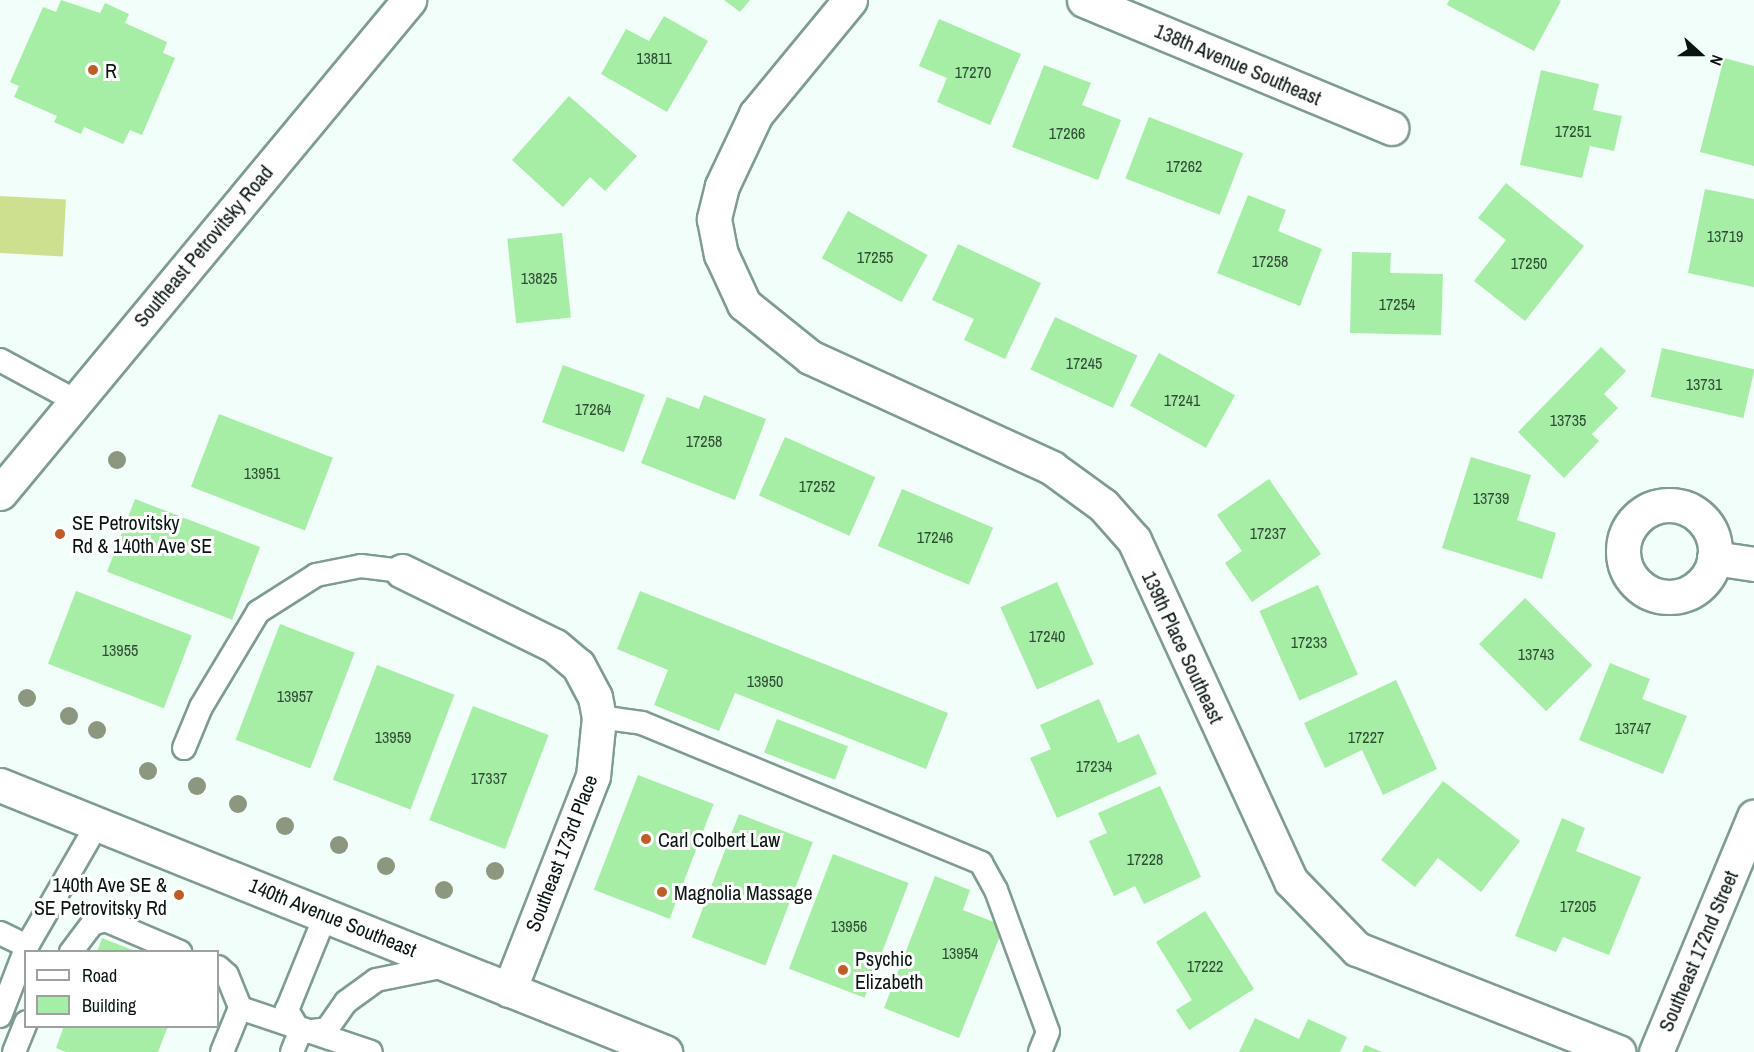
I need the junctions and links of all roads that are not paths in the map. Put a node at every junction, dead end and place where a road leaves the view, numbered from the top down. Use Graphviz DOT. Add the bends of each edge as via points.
graph roads {
  1 [pos="409,0"];
  2 [pos="850,0"];
  3 [pos="1084,0"];
  4 [pos="1391,128"];
  5 [pos="0,360"];
  6 [pos="74,400"];
  7 [pos="0,493"];
  8 [pos="1714,558"];
  9 [pos="1754,564"];
  10 [pos="402,571"];
  11 [pos="599,717"];
  12 [pos="184,748"];
  13 [pos="0,785"];
  14 [pos="1754,818"];
  15 [pos="98,824"];
  16 [pos="326,914"];
  17 [pos="0,933"];
  18 [pos="27,946"];
  19 [pos="25,950"];
  20 [pos="72,950"];
  21 [pos="178,950"];
  22 [pos="24,954"];
  23 [pos="450,965"];
  24 [pos="219,969"];
  25 [pos="509,990"];
  26 [pos="240,1008"];
  27 [pos="0,1016"];
  28 [pos="24,1027"];
  29 [pos="296,1042"];
  30 [pos="14,1052"];
  31 [pos="222,1052"];
  32 [pos="371,1052"];
  33 [pos="665,1052"];
  34 [pos="1040,1052"];
  35 [pos="1618,1052"];
  36 [pos="1656,1052"];
  1 -- 6 [label="street, Southeast Petrovitsky Road"];
  2 -- 35 [label="street, 139th Place Southeast" via="756,114 738,146 714,219 721,254 744,304 810,357 1052,468 1103,505 1134,540 1290,881 1357,949"];
  3 -- 4 [label="street, 138th Avenue Southeast"];
  5 -- 6 [label="lane"];
  6 -- 7 [label="street, Southeast Petrovitsky Road"];
  8 -- 9 [label="street"];
  10 -- 11 [label="street, Southeast 173rd Place" via="555,646 578,664"];
  10 -- 12 [label="lane" via="361,566 316,575 258,612 201,707"];
  11 -- 25 [label="street, Southeast 173rd Place" via="593,776"];
  11 -- 34 [label="lane" via="642,723 981,863 996,890 1048,1032"];
  13 -- 15 [label="street, 140th Avenue Southeast"];
  14 -- 36 [label="street, Southeast 172nd Street"];
  15 -- 16 [label="street, 140th Avenue Southeast"];
  15 -- 18 [label="lane"];
  16 -- 23 [label="street, 140th Avenue Southeast"];
  16 -- 29 [label="lane" via="287,1010"];
  17 -- 18 [label="lane"];
  18 -- 19 [label="lane"];
  20 -- 21 [label="lane" via="93,924 105,920"];
  22 -- 27 [label="lane"];
  23 -- 25 [label="street, 140th Avenue Southeast"];
  23 -- 29 [label="lane" via="376,980 346,1002 327,1029"];
  24 -- 26 [label="lane" via="227,975"];
  25 -- 33 [label="street, 140th Avenue Southeast"];
  26 -- 29 [label="lane"];
  26 -- 31 [label="lane"];
  28 -- 30 [label="lane"];
  29 -- 32 [label="lane"];
}
